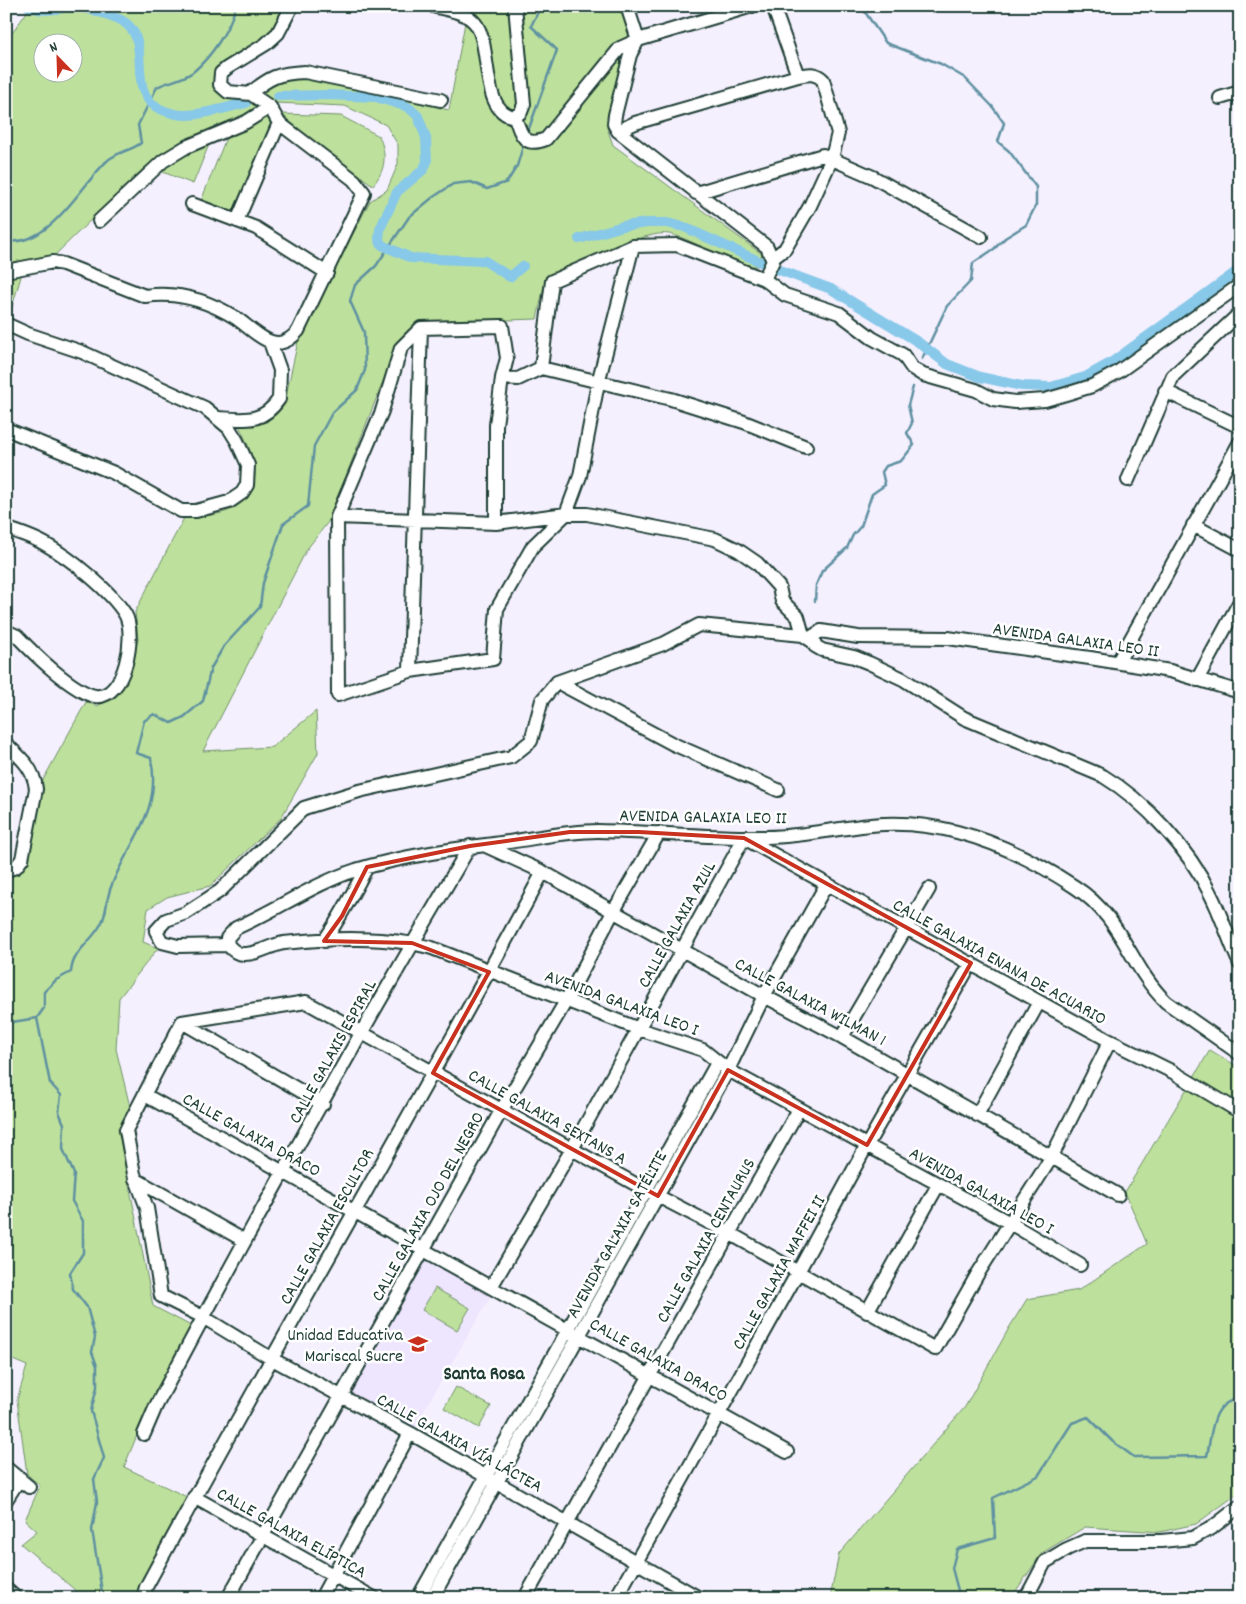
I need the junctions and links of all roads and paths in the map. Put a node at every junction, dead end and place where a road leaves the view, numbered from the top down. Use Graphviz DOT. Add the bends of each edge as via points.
graph roads {
  1 [pos="292,6"];
  2 [pos="433,6"];
  3 [pos="515,6"];
  4 [pos="627,6"];
  5 [pos="752,6"];
  6 [pos="773,6"];
  7 [pos="638,40"];
  8 [pos="798,76"];
  9 [pos="1240,92"];
  10 [pos="249,94"];
  11 [pos="1220,98"];
  12 [pos="441,100"];
  13 [pos="270,106"];
  14 [pos="514,117"];
  15 [pos="279,123"];
  16 [pos="618,131"];
  17 [pos="832,158"];
  18 [pos="696,193"];
  19 [pos="192,204"];
  20 [pos="99,221"];
  21 [pos="236,221"];
  22 [pos="981,237"];
  23 [pos="633,246"];
  24 [pos="773,259"];
  25 [pos="6,271"];
  26 [pos="327,273"];
  27 [pos="764,280"];
  28 [pos="1240,285"];
  29 [pos="1240,313"];
  30 [pos="6,324"];
  31 [pos="421,328"];
  32 [pos="270,342"];
  33 [pos="542,368"];
  34 [pos="502,378"];
  35 [pos="598,383"];
  36 [pos="1165,391"];
  37 [pos="219,418"];
  38 [pos="1240,427"];
  39 [pos="6,429"];
  40 [pos="1240,442"];
  41 [pos="806,447"];
  42 [pos="1128,480"];
  43 [pos="566,514"];
  44 [pos="337,517"];
  45 [pos="415,518"];
  46 [pos="496,522"];
  47 [pos="1193,525"];
  48 [pos="6,528"];
  49 [pos="1240,550"];
  50 [pos="1240,601"];
  51 [pos="6,631"];
  52 [pos="808,638"];
  53 [pos="1118,662"];
  54 [pos="410,671"];
  55 [pos="1197,680"];
  56 [pos="557,682"];
  57 [pos="1240,692"];
  58 [pos="6,744"];
  59 [pos="778,790"];
  60 [pos="659,833"];
  61 [pos="744,838"];
  62 [pos="484,845"];
  63 [pos="470,846"];
  64 [pos="367,867"];
  65 [pos="6,870"];
  66 [pos="543,872"];
  67 [pos="826,885"];
  68 [pos="928,889"];
  69 [pos="612,912"];
  70 [pos="906,928"];
  71 [pos="324,941"];
  72 [pos="412,943"];
  73 [pos="228,945"];
  74 [pos="680,950"];
  75 [pos="971,963"];
  76 [pos="1240,964"];
  77 [pos="489,972"];
  78 [pos="764,996"];
  79 [pos="566,1001"];
  80 [pos="1038,1002"];
  81 [pos="182,1022"];
  82 [pos="639,1029"];
  83 [pos="362,1032"];
  84 [pos="842,1037"];
  85 [pos="1110,1041"];
  86 [pos="1240,1054"];
  87 [pos="717,1063"];
  88 [pos="728,1070"];
  89 [pos="433,1073"];
  90 [pos="907,1074"];
  91 [pos="145,1095"];
  92 [pos="323,1104"];
  93 [pos="798,1109"];
  94 [pos="501,1110"];
  95 [pos="1240,1112"];
  96 [pos="977,1115"];
  97 [pos="867,1145"];
  98 [pos="572,1149"];
  99 [pos="1051,1158"];
  100 [pos="283,1172"];
  101 [pos="136,1179"];
  102 [pos="938,1185"];
  103 [pos="646,1190"];
  104 [pos="1118,1195"];
  105 [pos="658,1196"];
  106 [pos="354,1210"];
  107 [pos="1010,1223"];
  108 [pos="729,1233"];
  109 [pos="245,1241"];
  110 [pos="424,1249"];
  111 [pos="1080,1266"];
  112 [pos="798,1272"];
  113 [pos="491,1286"];
  114 [pos="867,1312"];
  115 [pos="202,1318"];
  116 [pos="568,1329"];
  117 [pos="580,1335"];
  118 [pos="272,1359"];
  119 [pos="651,1376"];
  120 [pos="341,1396"];
  121 [pos="720,1413"];
  122 [pos="410,1433"];
  123 [pos="144,1434"];
  124 [pos="787,1452"];
  125 [pos="6,1468"];
  126 [pos="486,1476"];
  127 [pos="20,1478"];
  128 [pos="497,1482"];
  129 [pos="29,1487"];
  130 [pos="194,1497"];
  131 [pos="6,1500"];
  132 [pos="1240,1506"];
  133 [pos="567,1522"];
  134 [pos="262,1536"];
  135 [pos="636,1560"];
  136 [pos="333,1575"];
  137 [pos="6,1589"];
  138 [pos="16,1598"];
  139 [pos="143,1598"];
  140 [pos="228,1598"];
  141 [pos="321,1598"];
  142 [pos="374,1598"];
  143 [pos="418,1598"];
  144 [pos="432,1598"];
  145 [pos="525,1598"];
  146 [pos="616,1598"];
  147 [pos="699,1598"];
  148 [pos="1026,1598"];
  1 -- 10 [label="street" via="278,33 219,78 223,89"];
  2 -- 14 [label="street" via="459,12 475,23 484,46 489,80 498,108"];
  3 -- 14 [label="street" via="524,104"];
  4 -- 7 [label="street"];
  5 -- 7 [label="street"];
  6 -- 8 [label="street"];
  7 -- 14 [label="street" via="620,48 546,138 537,143 529,141 522,135"];
  7 -- 16 [label="street" via="630,55 615,115 614,124"];
  8 -- 16 [label="street" via="635,123"];
  8 -- 17 [label="street" via="818,75 823,80 838,133"];
  9 -- 11 [label="street"];
  10 -- 12 [label="street" via="267,79 282,73 305,72"];
  10 -- 13 [label="street"];
  13 -- 15 [label="street"];
  13 -- 20 [label="street" via="246,122 163,160"];
  15 -- 21 [label="street"];
  15 -- 26 [label="street" via="354,180 364,194"];
  16 -- 18 [label="street"];
  17 -- 18 [label="street" via="814,156"];
  17 -- 22 [label="street"];
  17 -- 24 [label="street" via="785,249"];
  18 -- 24 [label="street" via="760,241"];
  19 -- 21 [label="street"];
  21 -- 26 [label="street" via="256,228"];
  23 -- 27 [label="street" via="677,245"];
  23 -- 33 [label="street" via="552,281"];
  23 -- 35 [label="street"];
  24 -- 27 [label="street"];
  25 -- 32 [label="street" via="53,262 145,296 158,294 191,298 236,318"];
  26 -- 32 [label="street" via="298,331 290,339"];
  27 -- 28 [label="street" via="786,294 840,313 872,338 903,354 912,368 923,375 976,390 993,399 1015,402 1045,400 1092,386 1118,372"];
  29 -- 36 [label="street" via="1173,376"];
  30 -- 37 [label="street" via="90,356 193,402"];
  31 -- 34 [label="street" via="502,326 507,358"];
  31 -- 44 [label="street" via="401,348 382,411"];
  31 -- 45 [label="street"];
  32 -- 37 [label="street" via="280,370 279,399 265,416"];
  33 -- 34 [label="street" via="518,379"];
  33 -- 35 [label="street"];
  34 -- 46 [label="street" via="496,425"];
  35 -- 41 [label="street" via="671,399 744,422"];
  35 -- 43 [label="street" via="580,476"];
  36 -- 38 [label="street"];
  36 -- 42 [label="street"];
  37 -- 39 [label="street" via="229,428 248,465 247,485 229,502 188,512 171,507 114,473"];
  40 -- 47 [label="street"];
  43 -- 46 [label="street"];
  43 -- 52 [label="street" via="587,514 715,539 738,550 757,563 779,587 782,601 798,616"];
  43 -- 54 [label="street" via="533,546 498,609 493,660"];
  44 -- 45 [label="street"];
  44 -- 54 [label="street" via="338,695"];
  45 -- 46 [label="street"];
  45 -- 54 [label="street"];
  47 -- 49 [label="street"];
  47 -- 53 [label="street"];
  48 -- 51 [label="street" via="43,542 61,553 103,590 130,624 128,659 116,685 105,695 96,696 79,689 17,636"];
  50 -- 55 [label="street"];
  52 -- 53 [label="street, AVENIDA GALAXIA LEO II" via="820,631 858,637 930,637"];
  52 -- 56 [label="street" via="699,625 663,644"];
  52 -- 76 [label="street" via="822,650 854,657 903,679 964,718 1118,784 1155,820 1198,872 1211,894"];
  53 -- 55 [label="street, AVENIDA GALAXIA LEO II" via="1170,671"];
  55 -- 57 [label="street, AVENIDA GALAXIA LEO II"];
  56 -- 59 [label="street" via="673,744"];
  56 -- 73 [label="street, AVENIDA GALAXIA LEO I" via="542,700 531,741 510,757 359,791 304,808 220,892 166,920 156,931 162,942 178,946"];
  58 -- 65 [label="street" via="27,764 36,789 22,860 16,867"];
  60 -- 61 [label="street, AVENIDA GALAXIA LEO II"];
  60 -- 62 [label="street, AVENIDA GALAXIA LEO II" via="570,832"];
  60 -- 69 [label="street, CALLE GALAXIA OJO DEL NEGRO"];
  61 -- 67 [label="street, CALLE GALAXIA ENANA DE ACUARIO"];
  61 -- 74 [label="street, CALLE GALAXIA AZUL"];
  61 -- 86 [label="street, AVENIDA GALAXIA LEO II" via="812,835 886,824 926,826 966,833 986,841 1076,887 1093,900 1115,924 1156,992"];
  62 -- 63 [label="street, AVENIDA GALAXIA LEO II"];
  62 -- 66 [label="street, CALLE GALAXIA WILMAN 1"];
  63 -- 64 [label="street, AVENIDA GALAXIA LEO II"];
  63 -- 72 [label="street, CALLE GALAXIS ESPIRAL"];
  64 -- 71 [label="street" via="342,916"];
  64 -- 73 [label="street, AVENIDA GALAXIA LEO II" via="319,884 236,928 227,938"];
  66 -- 69 [label="street, CALLE GALAXIA WILMAN 1"];
  66 -- 77 [label="street, CALLE GALAXIA ESCULTOR"];
  67 -- 70 [label="street, CALLE GALAXIA ENANA DE ACUARIO"];
  67 -- 78 [label="street, AVENIDA GALAXIA SATÉLITE"];
  68 -- 70 [label="street"];
  69 -- 74 [label="street, CALLE GALAXIA WILMAN 1"];
  69 -- 79 [label="street, CALLE GALAXIA OJO DEL NEGRO"];
  70 -- 75 [label="street, CALLE GALAXIA ENANA DE ACUARIO"];
  70 -- 84 [label="street"];
  71 -- 72 [label="street, AVENIDA GALAXIA LEO I"];
  71 -- 73 [label="street, AVENIDA GALAXIA LEO I" via="283,943 243,954 233,951"];
  72 -- 77 [label="street, AVENIDA GALAXIA LEO I"];
  72 -- 83 [label="street, CALLE GALAXIS ESPIRAL"];
  74 -- 78 [label="street, CALLE GALAXIA WILMAN 1"];
  74 -- 82 [label="street, CALLE GALAXIA AZUL"];
  75 -- 80 [label="street, CALLE GALAXIA ENANA DE ACUARIO"];
  75 -- 90 [label="street, CALLE GALAXIA MAFFEI II"];
  77 -- 79 [label="street, AVENIDA GALAXIA LEO I"];
  77 -- 89 [label="street, CALLE GALAXIA ESCULTOR"];
  78 -- 84 [label="street, CALLE GALAXIA WILMAN 1"];
  78 -- 88 [label="street, AVENIDA GALAXIA SATÉLITE"];
  79 -- 82 [label="street, AVENIDA GALAXIA LEO I"];
  79 -- 94 [label="street, CALLE GALAXIA OJO DEL NEGRO"];
  80 -- 85 [label="street, CALLE GALAXIA ENANA DE ACUARIO"];
  80 -- 96 [label="street"];
  81 -- 83 [label="street, CALLE GALAXIA SEXTANS A" via="306,1002"];
  81 -- 91 [label="street"];
  81 -- 92 [label="street"];
  82 -- 87 [label="street, AVENIDA GALAXIA LEO I" via="703,1050"];
  82 -- 98 [label="street, CALLE GALAXIA AZUL"];
  83 -- 89 [label="street, CALLE GALAXIA SEXTANS A"];
  83 -- 92 [label="street, CALLE GALAXIS ESPIRAL"];
  84 -- 90 [label="street, CALLE GALAXIA WILMAN 1"];
  85 -- 95 [label="street, CALLE GALAXIA ENANA DE ACUARIO" via="1173,1072"];
  85 -- 99 [label="street"];
  87 -- 88 [label="street, AVENIDA GALAXIA LEO I"];
  87 -- 103 [label="street, AVENIDA GALAXIA SATÉLITE"];
  88 -- 93 [label="street, AVENIDA GALAXIA LEO I"];
  88 -- 105 [label="street, AVENIDA GALAXIA SATÉLITE"];
  89 -- 94 [label="street, CALLE GALAXIA SEXTANS A"];
  89 -- 106 [label="street, CALLE GALAXIA ESCULTOR"];
  90 -- 96 [label="street, CALLE GALAXIA WILMAN 1"];
  90 -- 97 [label="street, CALLE GALAXIA MAFFEI II"];
  91 -- 100 [label="street, CALLE GALAXIA DRACO"];
  91 -- 101 [label="street" via="126,1130"];
  92 -- 100 [label="street, CALLE GALAXIS ESPIRAL"];
  93 -- 97 [label="street, AVENIDA GALAXIA LEO I"];
  93 -- 108 [label="street, CALLE GALAXIA CENTAURUS"];
  94 -- 98 [label="street, CALLE GALAXIA SEXTANS A"];
  94 -- 110 [label="street, CALLE GALAXIA OJO DEL NEGRO"];
  96 -- 99 [label="street, CALLE GALAXIA WILMAN 1"];
  97 -- 102 [label="street, AVENIDA GALAXIA LEO I"];
  97 -- 112 [label="street, CALLE GALAXIA MAFFEI II"];
  98 -- 103 [label="street, CALLE GALAXIA SEXTANS A"];
  98 -- 113 [label="street, CALLE GALAXIA AZUL"];
  99 -- 104 [label="street, CALLE GALAXIA WILMAN 1"];
  99 -- 107 [label="street"];
  100 -- 106 [label="street, CALLE GALAXIA DRACO"];
  100 -- 109 [label="street, CALLE GALAXIS ESPIRAL"];
  101 -- 109 [label="street"];
  101 -- 115 [label="street, CALLE GALAXIA VÍA LÁCTEA" via="147,1208 161,1296"];
  102 -- 107 [label="street, AVENIDA GALAXIA LEO I"];
  102 -- 114 [label="street"];
  103 -- 105 [label="street, CALLE GALAXIA SEXTANS A"];
  103 -- 116 [label="street, AVENIDA GALAXIA SATÉLITE"];
  105 -- 108 [label="street, CALLE GALAXIA SEXTANS A"];
  105 -- 117 [label="street, AVENIDA GALAXIA SATÉLITE"];
  106 -- 110 [label="street, CALLE GALAXIA DRACO"];
  106 -- 118 [label="street, CALLE GALAXIA ESCULTOR"];
  107 -- 111 [label="street, AVENIDA GALAXIA LEO I"];
  107 -- 114 [label="street, CALLE GALAXIA SEXTANS A" via="935,1349"];
  108 -- 112 [label="street, CALLE GALAXIA SEXTANS A"];
  108 -- 119 [label="street, CALLE GALAXIA CENTAURUS"];
  109 -- 115 [label="street, CALLE GALAXIS ESPIRAL"];
  110 -- 113 [label="street, CALLE GALAXIA DRACO"];
  110 -- 120 [label="street, CALLE GALAXIA OJO DEL NEGRO"];
  112 -- 114 [label="street, CALLE GALAXIA SEXTANS A"];
  112 -- 121 [label="street, CALLE GALAXIA MAFFEI II"];
  113 -- 116 [label="street, CALLE GALAXIA DRACO"];
  115 -- 118 [label="street, CALLE GALAXIA VÍA LÁCTEA"];
  115 -- 123 [label="street, CALLE GALAXIS ESPIRAL"];
  116 -- 117 [label="street, CALLE GALAXIA DRACO"];
  116 -- 126 [label="street, AVENIDA GALAXIA SATÉLITE"];
  117 -- 119 [label="street, CALLE GALAXIA DRACO"];
  117 -- 128 [label="street, AVENIDA GALAXIA SATÉLITE"];
  118 -- 120 [label="street, CALLE GALAXIA VÍA LÁCTEA"];
  118 -- 130 [label="street, CALLE GALAXIA ESCULTOR"];
  119 -- 121 [label="street, CALLE GALAXIA DRACO"];
  119 -- 133 [label="street, CALLE GALAXIA CENTAURUS"];
  120 -- 122 [label="street, CALLE GALAXIA VÍA LÁCTEA"];
  120 -- 134 [label="street, CALLE GALAXIA OJO DEL NEGRO"];
  121 -- 124 [label="street, CALLE GALAXIA DRACO"];
  121 -- 135 [label="street, CALLE GALAXIA MAFFEI II"];
  122 -- 126 [label="street, CALLE GALAXIA VÍA LÁCTEA"];
  122 -- 136 [label="street"];
  125 -- 127 [label="street"];
  126 -- 128 [label="street, CALLE GALAXIA VÍA LÁCTEA"];
  126 -- 143 [label="street, AVENIDA GALAXIA SATÉLITE"];
  127 -- 129 [label="street"];
  127 -- 131 [label="street"];
  128 -- 133 [label="street, CALLE GALAXIA VÍA LÁCTEA"];
  128 -- 144 [label="street, AVENIDA GALAXIA SATÉLITE"];
  130 -- 134 [label="street, CALLE GALAXIA ELÍPTICA"];
  130 -- 139 [label="street, CALLE GALAXIA ESCULTOR"];
  132 -- 148 [label="street" via="1213,1528 1193,1538 1086,1541 1067,1548 1045,1562"];
  133 -- 135 [label="street, CALLE GALAXIA VÍA LÁCTEA"];
  133 -- 145 [label="street, CALLE GALAXIA CENTAURUS"];
  134 -- 136 [label="street, CALLE GALAXIA ELÍPTICA"];
  134 -- 140 [label="street, CALLE GALAXIA OJO DEL NEGRO"];
  135 -- 146 [label="street, CALLE GALAXIA MAFFEI II"];
  135 -- 147 [label="street, CALLE GALAXIA VÍA LÁCTEA"];
  136 -- 141 [label="street"];
  136 -- 142 [label="street, CALLE GALAXIA ELÍPTICA"];
  137 -- 138 [label="street"];
}
